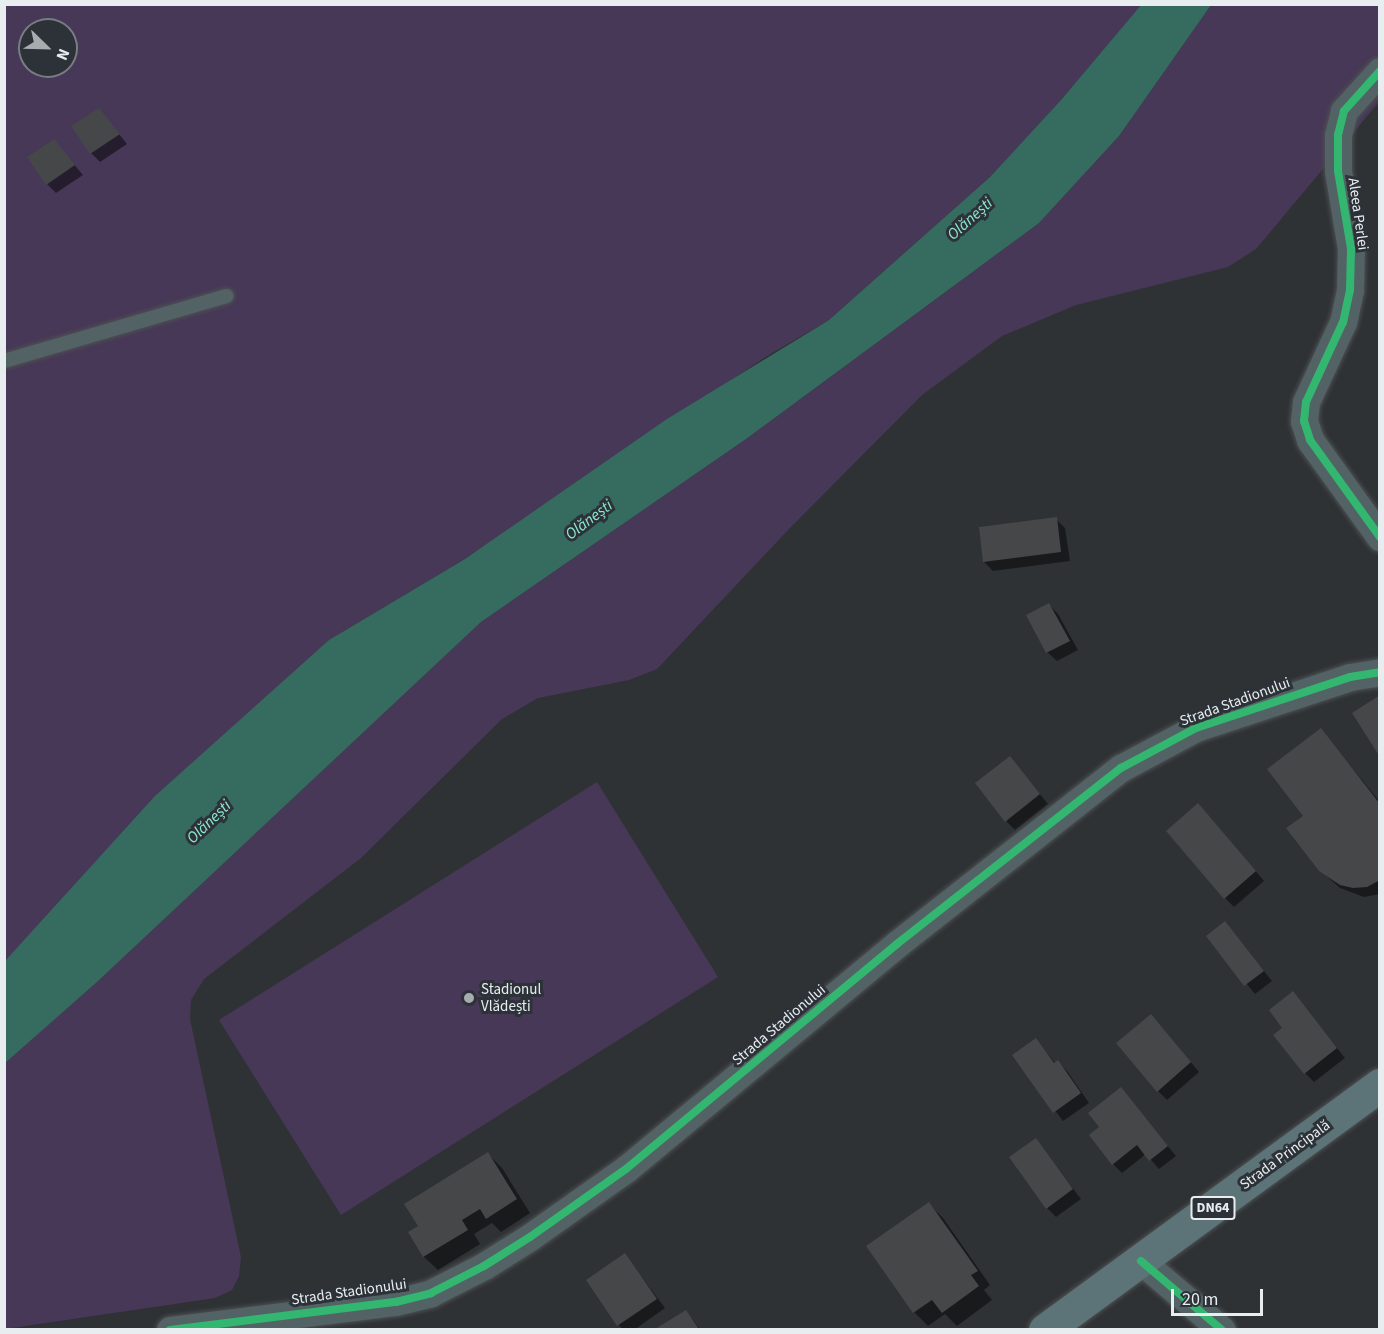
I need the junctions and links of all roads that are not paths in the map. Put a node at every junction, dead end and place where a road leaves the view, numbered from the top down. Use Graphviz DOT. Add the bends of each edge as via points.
graph roads {
  1 [pos="1380,71"];
  2 [pos="227,296"];
  3 [pos="4,361"];
  4 [pos="1380,537"];
  5 [pos="1380,672"];
  6 [pos="1380,1085"];
  7 [pos="1141,1261"];
  8 [pos="170,1329"];
  9 [pos="1045,1329"];
  10 [pos="1221,1329"];
  1 -- 4 [label="street, Aleea Perlei" via="1344,111 1338,135 1338,171 1351,249 1350,290 1343,322 1306,402 1304,421 1310,440"];
  2 -- 3 [label="lane"];
  5 -- 8 [label="street, Strada Stadionului" via="1350,677 1196,728 1120,768 897,944 626,1169 484,1266 431,1293 396,1302"];
  6 -- 7 [label="main road, Strada Principală / DN64"];
  7 -- 9 [label="main road, Strada Principală / DN64"];
  7 -- 10 [label="street"];
}
